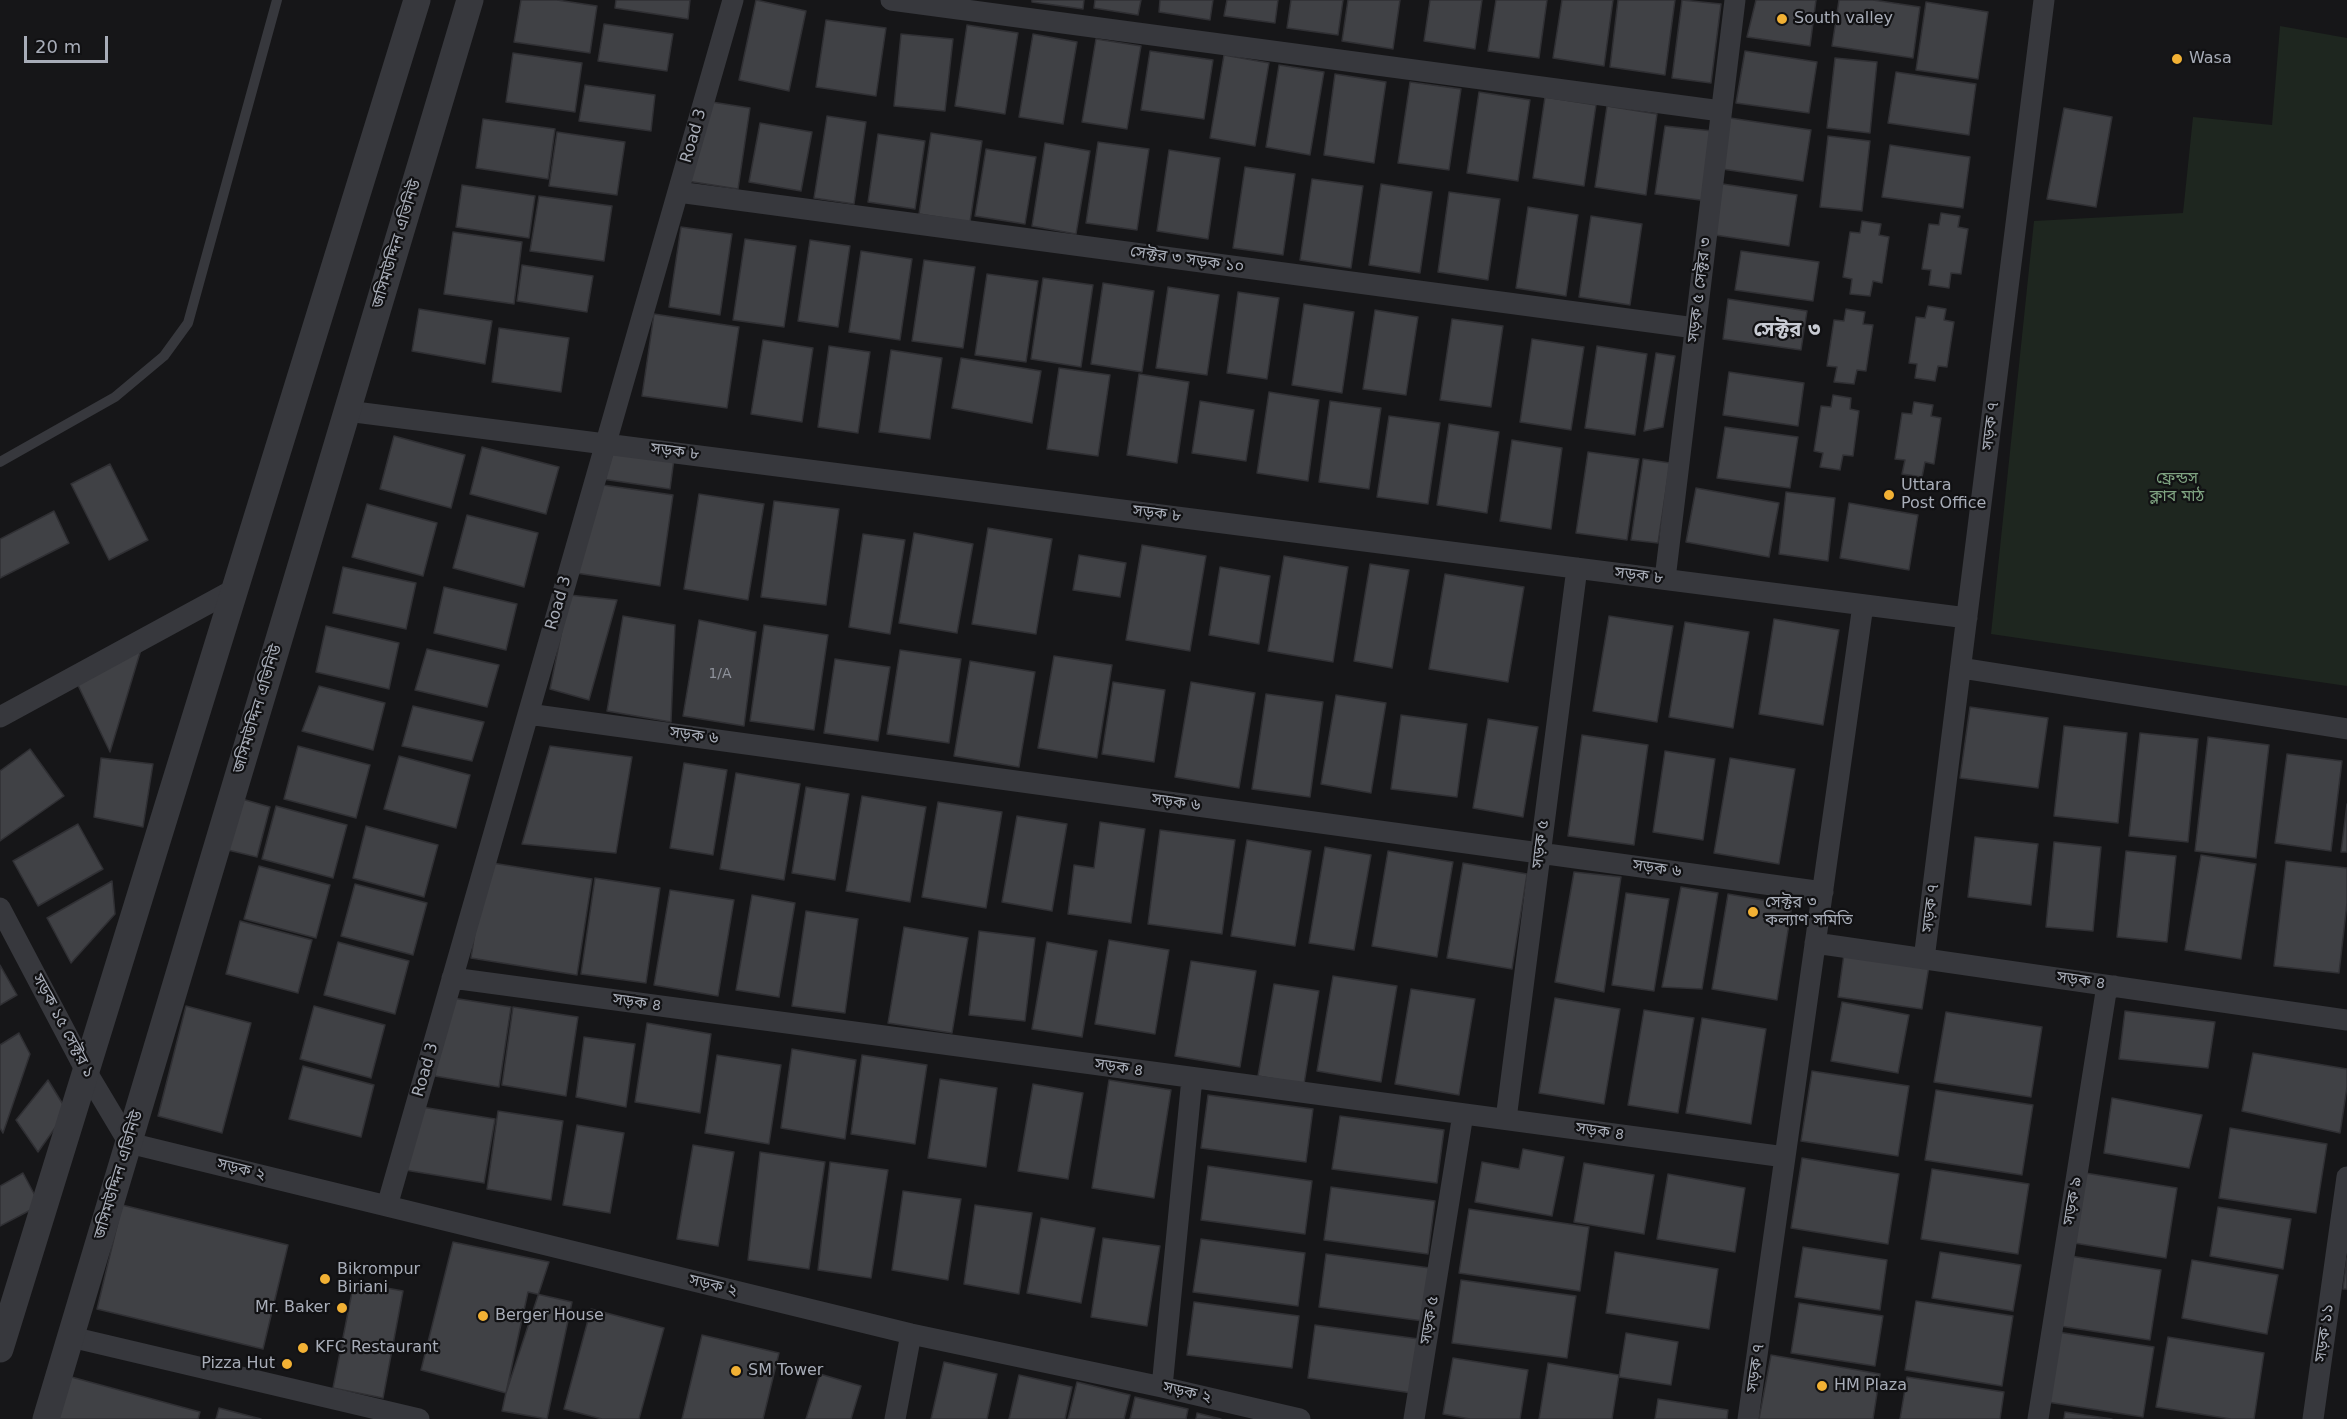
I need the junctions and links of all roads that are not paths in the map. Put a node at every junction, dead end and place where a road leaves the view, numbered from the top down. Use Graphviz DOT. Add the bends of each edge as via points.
graph roads {
  1 [pos="277,0"];
  2 [pos="417,0"];
  3 [pos="470,0"];
  4 [pos="733,0"];
  5 [pos="891,0"];
  6 [pos="1735,0"];
  7 [pos="2044,0"];
  8 [pos="1721,111"];
  9 [pos="678,192"];
  10 [pos="1695,328"];
  11 [pos="347,411"];
  12 [pos="605,443"];
  13 [pos="0,462"];
  14 [pos="1577,568"];
  15 [pos="1665,579"];
  16 [pos="235,589"];
  17 [pos="1863,605"];
  18 [pos="1967,618"];
  19 [pos="1961,668"];
  20 [pos="528,714"];
  21 [pos="0,717"];
  22 [pos="2347,729"];
  23 [pos="1540,853"];
  24 [pos="1823,892"];
  25 [pos="0,908"];
  26 [pos="1815,943"];
  27 [pos="1924,959"];
  28 [pos="452,978"];
  29 [pos="2114,986"];
  30 [pos="2347,1020"];
  31 [pos="86,1071"];
  32 [pos="1192,1078"];
  33 [pos="1463,1114"];
  34 [pos="1506,1119"];
  35 [pos="129,1143"];
  36 [pos="1785,1157"];
  37 [pos="2347,1176"];
  38 [pos="387,1206"];
  39 [pos="2339,1294"];
  40 [pos="5,1311"];
  41 [pos="910,1334"];
  42 [pos="71,1337"];
  43 [pos="0,1349"];
  44 [pos="1162,1387"];
  45 [pos="46,1419"];
  46 [pos="419,1419"];
  47 [pos="895,1419"];
  48 [pos="1300,1419"];
  49 [pos="1414,1419"];
  50 [pos="1748,1419"];
  51 [pos="2037,1419"];
  52 [pos="2313,1419"];
  1 -- 13 [label="lane" via="188,323 164,356 115,397"];
  2 -- 16 [label="street"];
  3 -- 11 [label="street, জসিমউদ্দিন এভিনিউ"];
  4 -- 9 [label="street, Road 3"];
  5 -- 8 [label="street"];
  6 -- 8 [label="street, সড়ক ৫ সেক্টর ৩"];
  7 -- 18 [label="street, সড়ক ৭"];
  8 -- 10 [label="street, সড়ক ৫ সেক্টর ৩"];
  9 -- 10 [label="street, সেক্টর ৩ সড়ক ১০"];
  9 -- 12 [label="street, Road 3"];
  10 -- 15 [label="street, সড়ক ৫ সেক্টর ৩"];
  11 -- 12 [label="street, সড়ক ৮"];
  11 -- 35 [label="street, জসিমউদ্দিন এভিনিউ"];
  12 -- 14 [label="street, সড়ক ৮"];
  12 -- 20 [label="street, Road 3"];
  14 -- 15 [label="street, সড়ক ৮"];
  14 -- 23 [label="street, সড়ক ৫"];
  15 -- 17 [label="street, সড়ক ৮"];
  16 -- 21 [label="street"];
  16 -- 31 [label="street"];
  17 -- 18 [label="street, সড়ক ৮"];
  17 -- 24 [label="street, সড়ক ৭"];
  18 -- 19 [label="street, সড়ক ৭"];
  19 -- 22 [label="street"];
  19 -- 27 [label="street, সড়ক ৭"];
  20 -- 23 [label="street, সড়ক ৬"];
  20 -- 28 [label="street, Road 3"];
  23 -- 24 [label="street, সড়ক ৬"];
  23 -- 34 [label="street, সড়ক ৫"];
  24 -- 26 [label="street, সড়ক ৭"];
  25 -- 31 [label="street, সড়ক ১৫ সেক্টর ১"];
  26 -- 27 [label="street, সড়ক ৪"];
  26 -- 36 [label="street, সড়ক ৭"];
  27 -- 29 [label="street, সড়ক ৪"];
  28 -- 32 [label="street, সড়ক ৪"];
  28 -- 38 [label="street, Road 3"];
  29 -- 30 [label="street, সড়ক ৪"];
  29 -- 51 [label="street, সড়ক ৯" via="2106,992"];
  31 -- 35 [label="street, সড়ক ১৫ সেক্টর ১"];
  31 -- 40 [label="street"];
  32 -- 33 [label="street, সড়ক ৪"];
  32 -- 44 [label="street"];
  33 -- 34 [label="street, সড়ক ৪"];
  33 -- 49 [label="street, সড়ক ৫"];
  34 -- 36 [label="street, সড়ক ৪"];
  35 -- 38 [label="street, সড়ক ২"];
  35 -- 42 [label="street, জসিমউদ্দিন এভিনিউ"];
  36 -- 50 [label="street, সড়ক ৭"];
  37 -- 39 [label="street, সড়ক ১১"];
  38 -- 41 [label="street, সড়ক ২"];
  39 -- 52 [label="street, সড়ক ১১"];
  40 -- 43 [label="street"];
  41 -- 44 [label="street, সড়ক ২"];
  41 -- 47 [label="street"];
  42 -- 45 [label="street, জসিমউদ্দিন এভিনিউ"];
  42 -- 46 [label="street"];
  44 -- 48 [label="street, সড়ক ২"];
}
